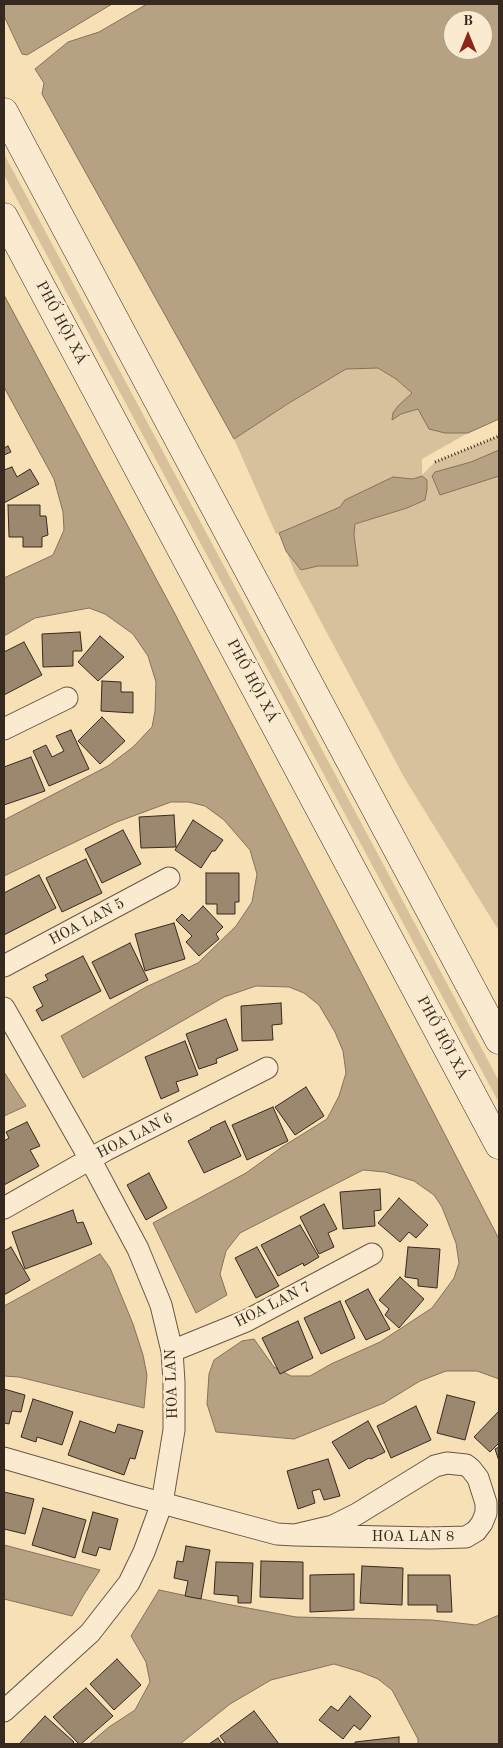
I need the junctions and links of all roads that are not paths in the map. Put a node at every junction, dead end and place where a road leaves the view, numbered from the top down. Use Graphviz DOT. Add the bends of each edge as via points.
graph roads {
  1 [pos="4,112"];
  2 [pos="4,217"];
  3 [pos="67,698"];
  4 [pos="4,729"];
  5 [pos="169,878"];
  6 [pos="4,966"];
  7 [pos="4,1008"];
  8 [pos="499,1040"];
  9 [pos="267,1068"];
  10 [pos="499,1144"];
  11 [pos="90,1159"];
  12 [pos="4,1208"];
  13 [pos="372,1254"];
  14 [pos="172,1351"];
  15 [pos="4,1458"];
  16 [pos="162,1503"];
  17 [pos="295,1535"];
  18 [pos="4,1711"];
  1 -- 8 [label="main road"];
  2 -- 10 [label="main road, PHỐ HỘI XÁ"];
  3 -- 4 [label="street"];
  5 -- 6 [label="street, HOA LAN 5"];
  7 -- 11 [label="street, HOA LAN"];
  9 -- 11 [label="street, HOA LAN 6"];
  11 -- 12 [label="street, HOA LAN 6"];
  11 -- 14 [label="street, HOA LAN" via="138,1249 161,1306"];
  13 -- 14 [label="street, HOA LAN 7" via="246,1321"];
  14 -- 16 [label="street, HOA LAN" via="174,1430"];
  15 -- 16 [label="street, HOA LAN 8"];
  16 -- 17 [label="street, HOA LAN 8" via="277,1534"];
  16 -- 18 [label="street, HOA LAN" via="144,1552 128,1583 90,1633"];
  17 -- 17 [label="street, HOA LAN 8" via="333,1526 435,1466 447,1463 466,1465 472,1470 478,1478 486,1504 482,1523 466,1536"];
}
